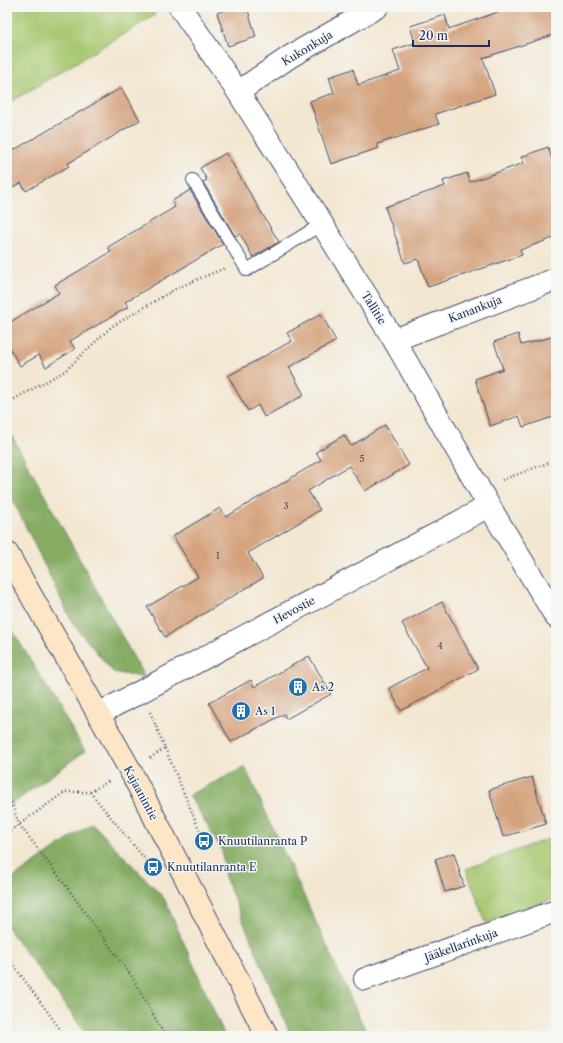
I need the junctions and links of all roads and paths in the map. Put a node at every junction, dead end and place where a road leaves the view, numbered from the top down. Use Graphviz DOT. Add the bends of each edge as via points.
graph roads {
  1 [pos="180,7"];
  2 [pos="377,7"];
  3 [pos="238,92"];
  4 [pos="193,180"];
  5 [pos="322,224"];
  6 [pos="242,260"];
  7 [pos="556,279"];
  8 [pos="394,340"];
  9 [pos="7,403"];
  10 [pos="556,460"];
  11 [pos="484,497"];
  12 [pos="7,554"];
  13 [pos="556,617"];
  14 [pos="98,714"];
  15 [pos="165,748"];
  16 [pos="7,791"];
  17 [pos="90,792"];
  18 [pos="204,841"];
  19 [pos="153,867"];
  20 [pos="556,911"];
  21 [pos="7,956"];
  22 [pos="365,979"];
  23 [pos="65,1036"];
  24 [pos="165,1036"];
  25 [pos="267,1036"];
  1 -- 3 [label="street, Tallitie"];
  2 -- 3 [label="street, Kukonkuja" via="291,56"];
  3 -- 5 [label="street, Tallitie"];
  4 -- 6 [label="lane"];
  5 -- 6 [label="lane" via="247,270"];
  5 -- 8 [label="street, Tallitie"];
  6 -- 9 [label="path" via="177,288 111,327 65,371"];
  7 -- 8 [label="street, Kanankuja"];
  8 -- 11 [label="street, Tallitie"];
  10 -- 11 [label="path"];
  11 -- 13 [label="street, Tallitie"];
  11 -- 14 [label="street, Hevostie" via="149,688"];
  12 -- 14 [label="main road, Kajaanintie"];
  14 -- 25 [label="main road, Kajaanintie" via="130,770"];
  15 -- 18 [label="path"];
  16 -- 24 [label="path" via="19,824 132,977"];
  17 -- 19 [label="path"];
  20 -- 22 [label="street, Jääkellarinkuja"];
  21 -- 23 [label="path"];
}
